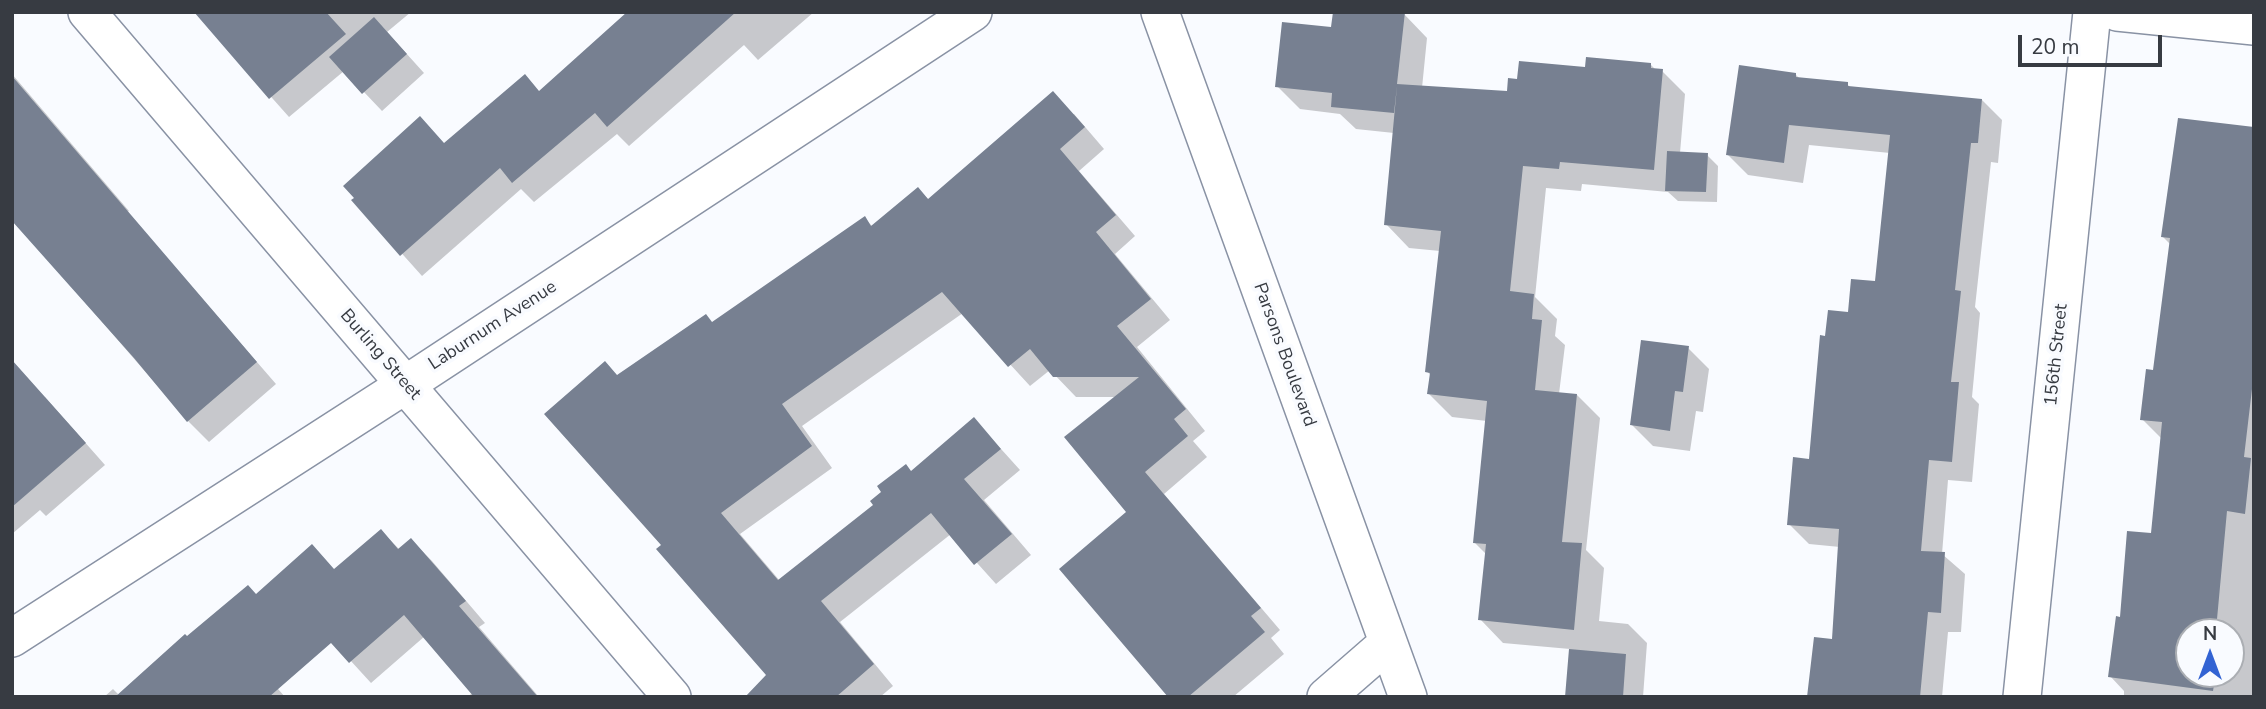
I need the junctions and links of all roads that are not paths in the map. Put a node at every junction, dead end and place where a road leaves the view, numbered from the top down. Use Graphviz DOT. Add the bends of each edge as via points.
graph roads {
  1 [pos="88,12"];
  2 [pos="973,12"];
  3 [pos="1160,12"];
  4 [pos="2092,12"];
  5 [pos="2117,12"];
  6 [pos="2254,26"];
  7 [pos="405,384"];
  8 [pos="12,638"];
  9 [pos="1388,643"];
  10 [pos="672,697"];
  11 [pos="1326,697"];
  12 [pos="1408,697"];
  13 [pos="2021,697"];
  1 -- 7 [label="street, Burling Street"];
  2 -- 7 [label="street, Laburnum Avenue"];
  3 -- 9 [label="street, Parsons Boulevard"];
  4 -- 13 [label="street, 156th Street"];
  5 -- 6 [label="street"];
  7 -- 8 [label="street, Laburnum Avenue"];
  7 -- 10 [label="street, Burling Street"];
  9 -- 11 [label="street"];
  9 -- 12 [label="street, Parsons Boulevard"];
}
